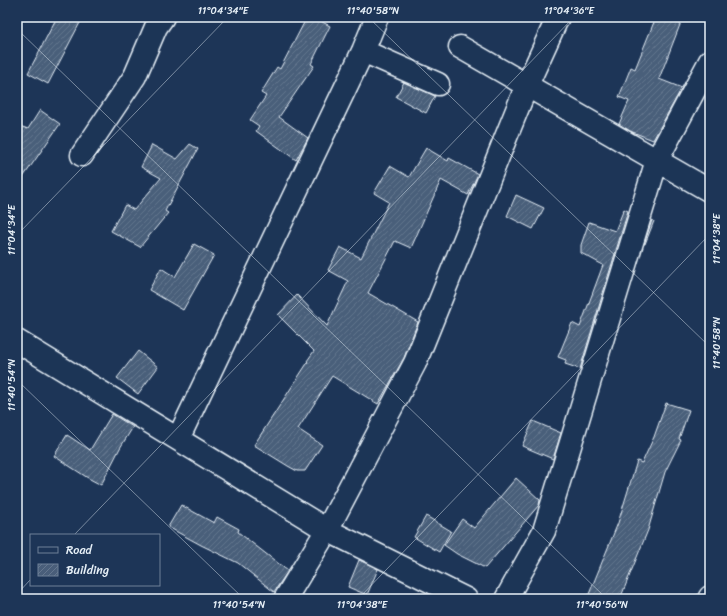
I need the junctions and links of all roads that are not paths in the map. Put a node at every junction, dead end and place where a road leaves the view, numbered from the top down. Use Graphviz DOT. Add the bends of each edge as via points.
graph roads {
  1 [pos="163,17"];
  2 [pos="377,17"];
  3 [pos="558,17"];
  4 [pos="460,47"];
  5 [pos="363,51"];
  6 [pos="710,61"];
  7 [pos="438,84"];
  8 [pos="527,85"];
  9 [pos="82,155"];
  10 [pos="658,160"];
  11 [pos="710,190"];
  12 [pos="17,341"];
  13 [pos="178,439"];
  14 [pos="327,530"];
  15 [pos="285,599"];
  16 [pos="466,599"];
  17 [pos="506,599"];
  1 -- 9 [label="street" via="156,27 135,76"];
  2 -- 5 [label="street"];
  3 -- 8 [label="street"];
  4 -- 8 [label="street"];
  5 -- 7 [label="street"];
  5 -- 13 [label="street"];
  6 -- 10 [label="street"];
  8 -- 10 [label="street"];
  8 -- 14 [label="street" via="415,363"];
  10 -- 11 [label="street"];
  10 -- 17 [label="street" via="544,531"];
  12 -- 13 [label="street"];
  13 -- 14 [label="street"];
  14 -- 15 [label="street"];
  14 -- 16 [label="street"];
}
